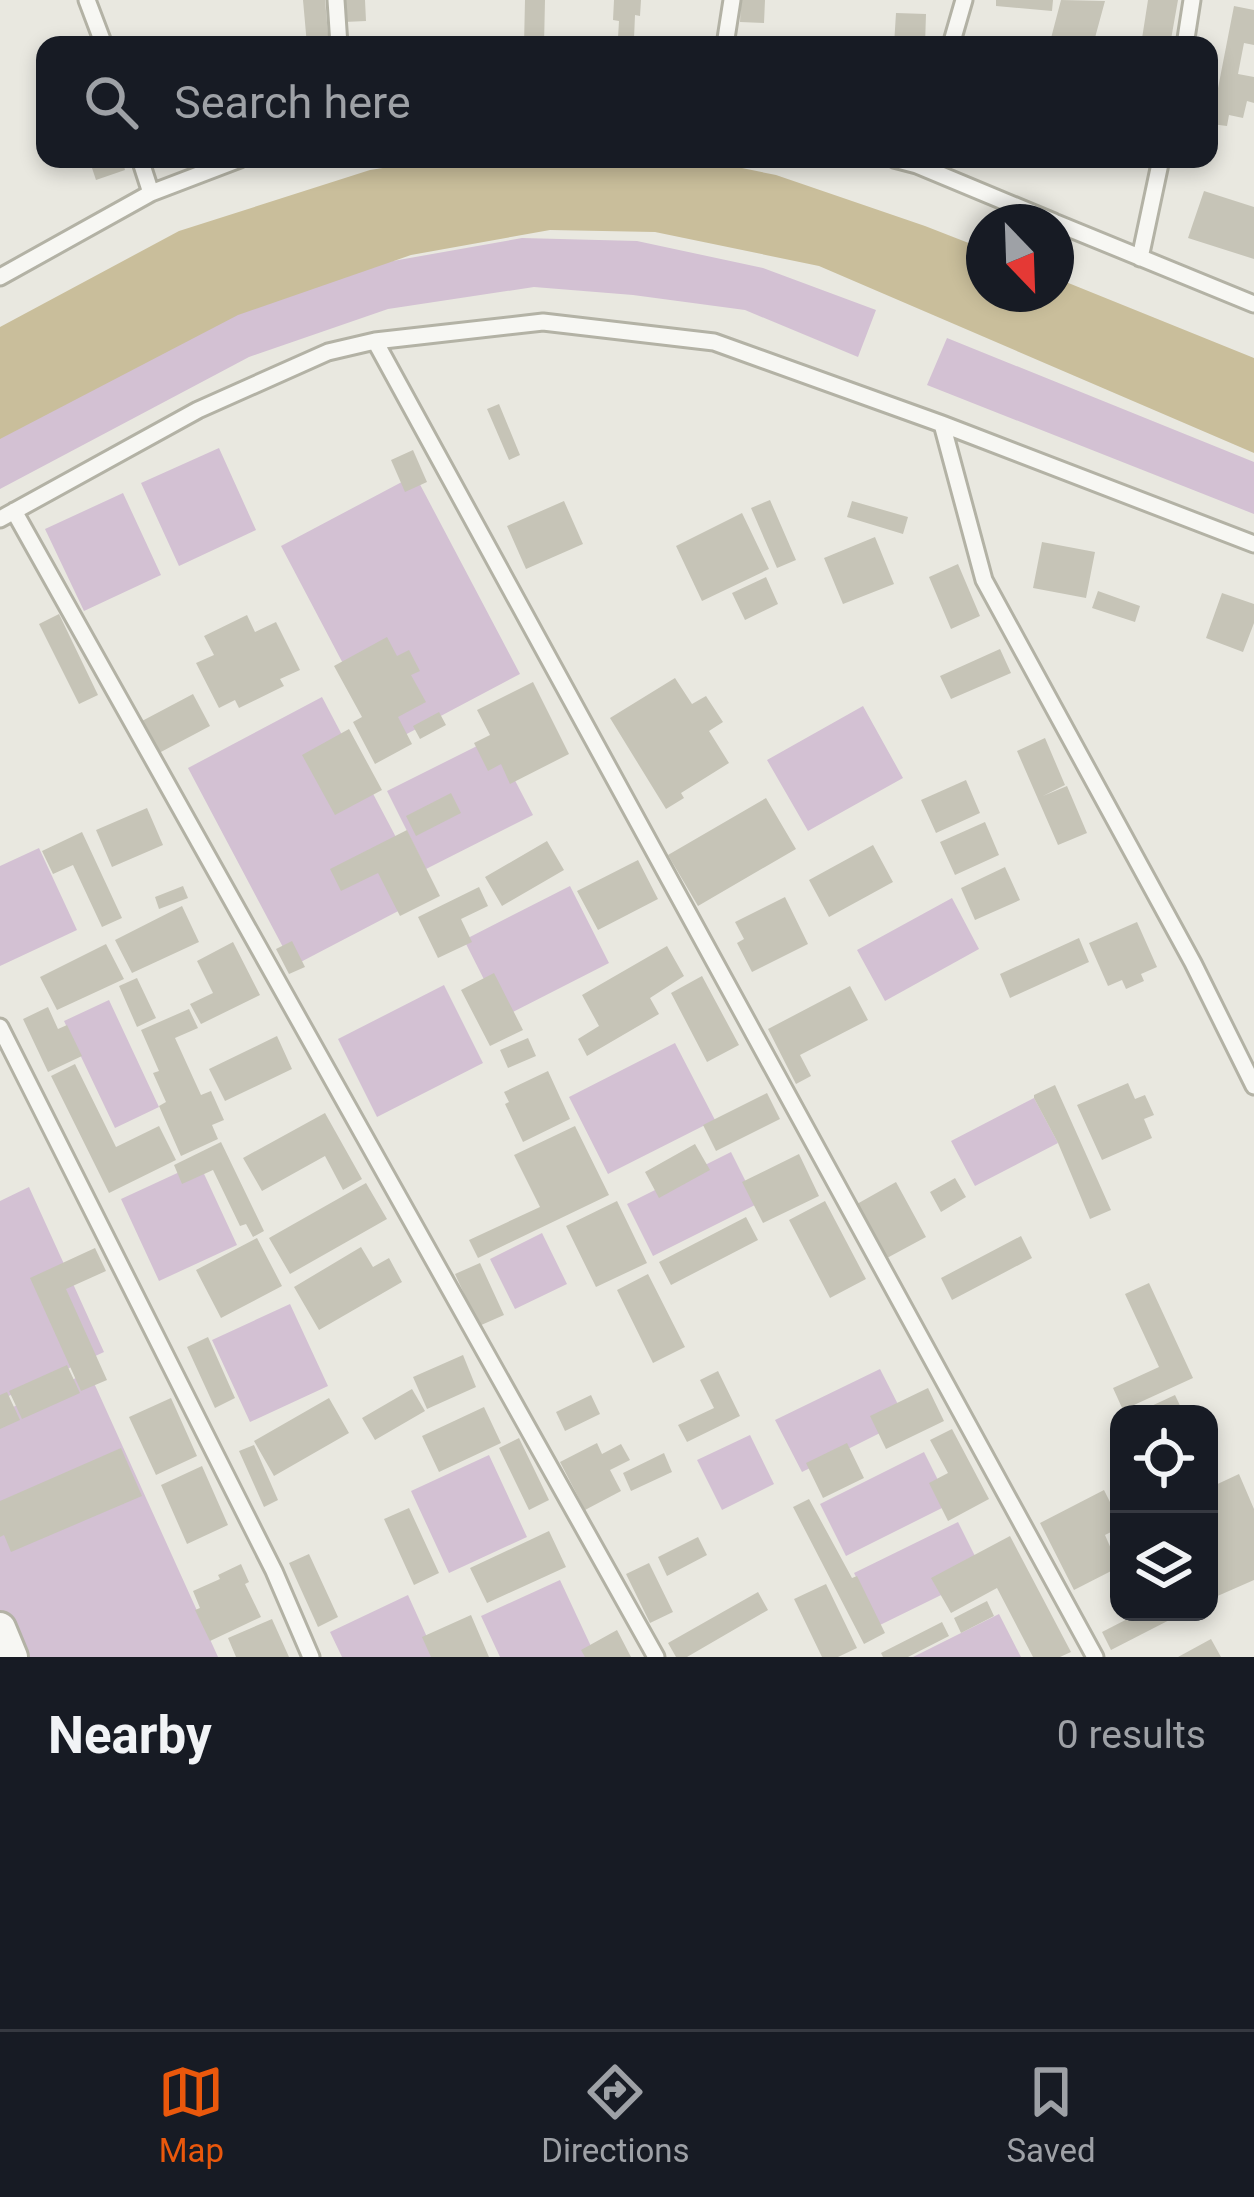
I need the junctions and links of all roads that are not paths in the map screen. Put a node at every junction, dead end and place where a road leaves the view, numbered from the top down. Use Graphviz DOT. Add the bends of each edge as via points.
graph roads {
  1 [pos="87,0"];
  2 [pos="336,0"];
  3 [pos="732,0"];
  4 [pos="964,0"];
  5 [pos="1192,0"];
  6 [pos="101,36"];
  7 [pos="338,36"];
  8 [pos="726,36"];
  9 [pos="954,36"];
  10 [pos="1186,36"];
  11 [pos="143,168"];
  12 [pos="217,168"];
  13 [pos="932,168"];
  14 [pos="1159,168"];
  15 [pos="151,194"];
  16 [pos="1014,204"];
  17 [pos="1074,230"];
  18 [pos="1141,258"];
  19 [pos="0,277"];
  20 [pos="1254,304"];
  21 [pos="375,341"];
  22 [pos="942,424"];
  23 [pos="7,515"];
  24 [pos="1254,544"];
  25 [pos="0,1027"];
  26 [pos="1254,1086"];
  27 [pos="0,1628"];
  28 [pos="12,1657"];
  29 [pos="311,1657"];
  30 [pos="656,1657"];
  31 [pos="1095,1657"];
  1 -- 6 [label="lane"];
  2 -- 7 [label="lane"];
  3 -- 8 [label="lane"];
  4 -- 9 [label="lane"];
  5 -- 10 [label="lane"];
  11 -- 15 [label="lane"];
  12 -- 15 [label="lane"];
  13 -- 16 [label="lane"];
  14 -- 18 [label="lane"];
  15 -- 19 [label="lane"];
  17 -- 18 [label="lane"];
  18 -- 20 [label="lane"];
  21 -- 22 [label="lane" via="543,322 714,342"];
  21 -- 23 [label="lane" via="328,352 198,410"];
  21 -- 31 [label="lane"];
  22 -- 24 [label="lane"];
  22 -- 26 [label="lane" via="984,580"];
  23 -- 30 [label="lane"];
  25 -- 29 [label="lane"];
  27 -- 28 [label="street"];
}
